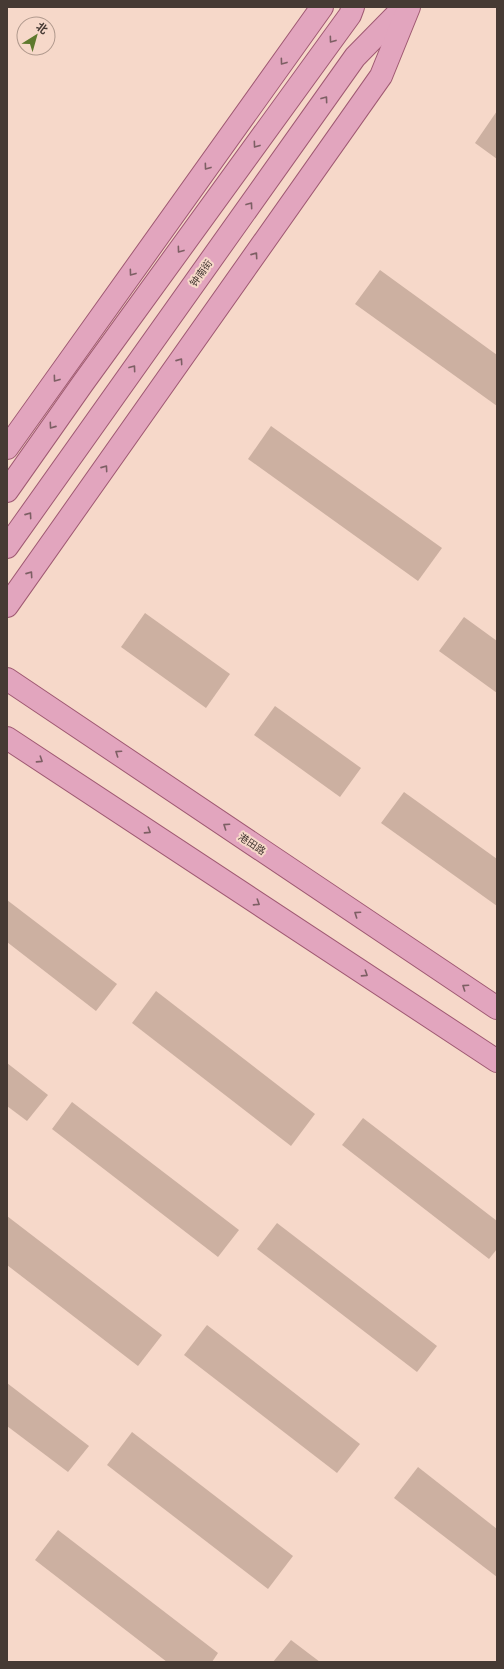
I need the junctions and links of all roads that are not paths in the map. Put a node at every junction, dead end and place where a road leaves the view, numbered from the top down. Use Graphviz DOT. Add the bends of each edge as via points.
graph roads {
  1 [pos="322,7"];
  2 [pos="353,7"];
  3 [pos="404,7"];
  4 [pos="409,7"];
  5 [pos="7,448"];
  6 [pos="7,491"];
  7 [pos="7,547"];
  8 [pos="7,606"];
  9 [pos="7,679"];
  10 [pos="7,738"];
  11 [pos="497,1008"];
  12 [pos="497,1061"];
  1 -- 5 [label="main road, one-way"];
  2 -- 6 [label="main road, one-way" via="350,15"];
  7 -- 3 [label="main road, 钟南街, one-way" via="355,58"];
  8 -- 4 [label="main road, one-way" via="382,76"];
  11 -- 9 [label="main road, 港田路, one-way"];
  10 -- 12 [label="main road, one-way"];
}
